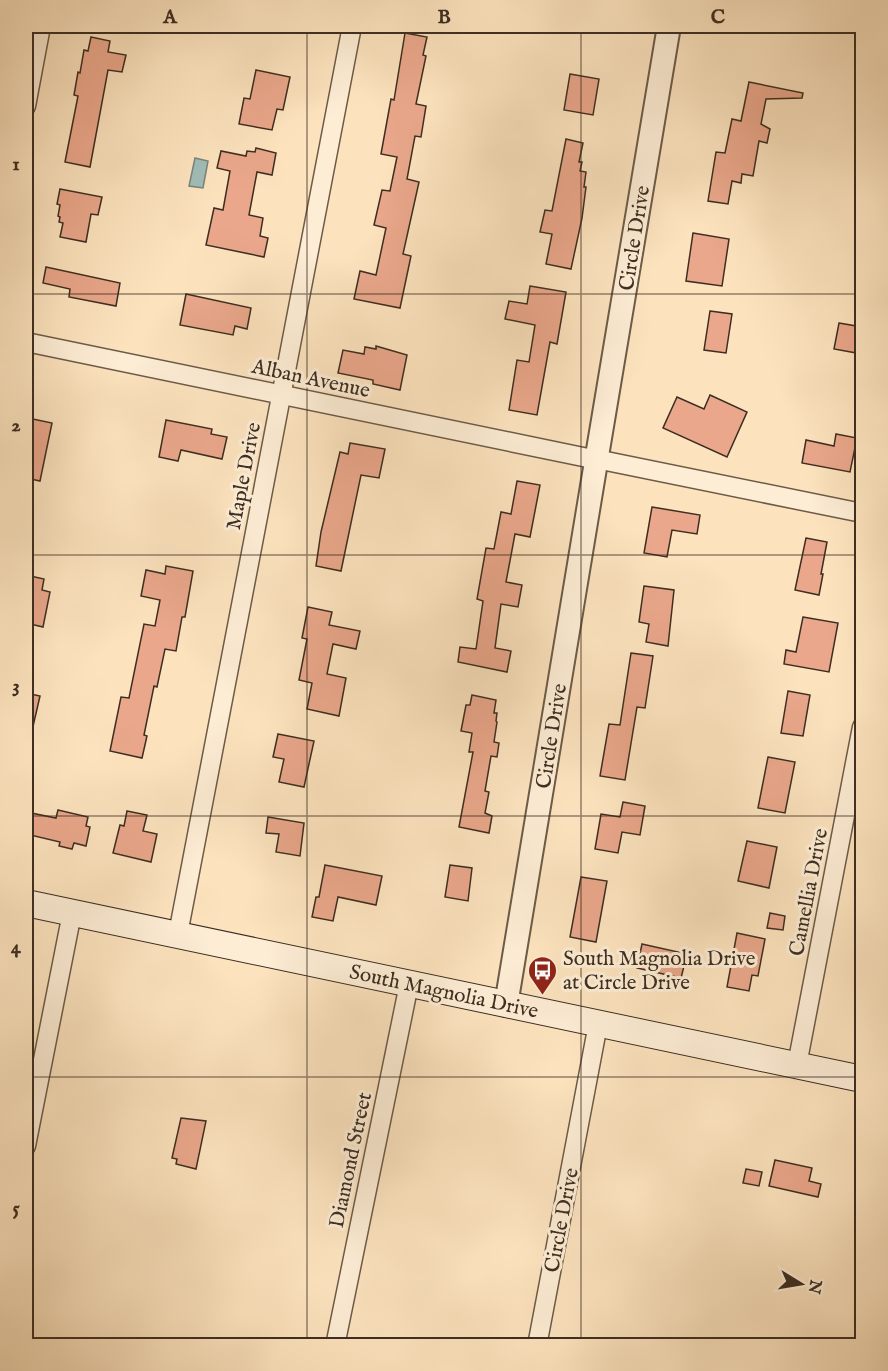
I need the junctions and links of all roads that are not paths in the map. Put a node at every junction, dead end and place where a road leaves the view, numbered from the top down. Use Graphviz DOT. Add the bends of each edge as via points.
graph roads {
  1 [pos="41,26"];
  2 [pos="352,26"];
  3 [pos="669,26"];
  4 [pos="26,106"];
  5 [pos="26,342"];
  6 [pos="281,395"];
  7 [pos="597,459"];
  8 [pos="862,513"];
  9 [pos="862,727"];
  10 [pos="26,903"];
  11 [pos="72,913"];
  12 [pos="178,934"];
  13 [pos="409,984"];
  14 [pos="506,1005"];
  15 [pos="598,1024"];
  16 [pos="798,1065"];
  17 [pos="862,1079"];
  18 [pos="26,1146"];
  19 [pos="335,1346"];
  20 [pos="537,1346"];
  1 -- 4 [label="street"];
  2 -- 6 [label="street, Maple Drive"];
  3 -- 7 [label="street, Circle Drive"];
  5 -- 6 [label="street, Alban Avenue"];
  6 -- 7 [label="street, Alban Avenue"];
  6 -- 12 [label="street, Maple Drive"];
  7 -- 8 [label="street, Alban Avenue"];
  7 -- 14 [label="street, Circle Drive"];
  9 -- 16 [label="street, Camellia Drive"];
  10 -- 11 [label="main road, South Magnolia Drive"];
  11 -- 12 [label="main road, South Magnolia Drive"];
  11 -- 18 [label="street"];
  12 -- 13 [label="main road, South Magnolia Drive"];
  13 -- 14 [label="main road, South Magnolia Drive"];
  13 -- 19 [label="street, Diamond Street"];
  14 -- 15 [label="main road, South Magnolia Drive"];
  15 -- 16 [label="main road, South Magnolia Drive"];
  15 -- 20 [label="street, Circle Drive"];
  16 -- 17 [label="main road, South Magnolia Drive"];
}
